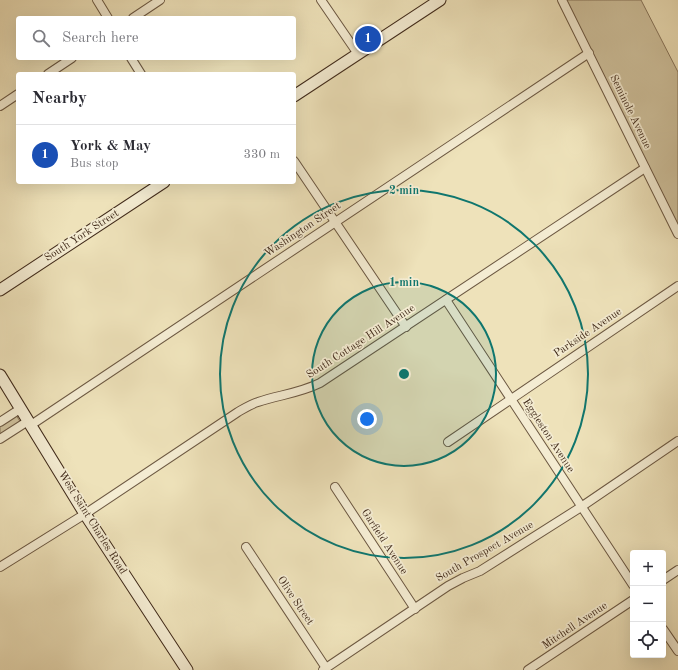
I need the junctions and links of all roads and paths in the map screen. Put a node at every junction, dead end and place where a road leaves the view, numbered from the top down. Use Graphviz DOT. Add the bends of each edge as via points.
graph roads {
  1 [pos="97,0"];
  2 [pos="160,0"];
  3 [pos="321,0"];
  4 [pos="440,0"];
  5 [pos="562,0"];
  6 [pos="107,16"];
  7 [pos="135,16"];
  8 [pos="589,53"];
  9 [pos="358,54"];
  10 [pos="69,60"];
  11 [pos="132,60"];
  12 [pos="51,72"];
  13 [pos="140,72"];
  14 [pos="16,95"];
  15 [pos="296,95"];
  16 [pos="0,106"];
  17 [pos="296,164"];
  18 [pos="645,168"];
  19 [pos="161,184"];
  20 [pos="335,222"];
  21 [pos="678,234"];
  22 [pos="678,286"];
  23 [pos="0,290"];
  24 [pos="446,300"];
  25 [pos="406,327"];
  26 [pos="0,375"];
  27 [pos="511,399"];
  28 [pos="20,409"];
  29 [pos="0,422"];
  30 [pos="30,423"];
  31 [pos="0,440"];
  32 [pos="678,441"];
  33 [pos="448,442"];
  34 [pos="335,487"];
  35 [pos="581,507"];
  36 [pos="85,514"];
  37 [pos="246,547"];
  38 [pos="0,567"];
  39 [pos="678,570"];
  40 [pos="666,578"];
  41 [pos="630,580"];
  42 [pos="630,602"];
  43 [pos="415,609"];
  44 [pos="666,633"];
  45 [pos="678,651"];
  46 [pos="325,669"];
  47 [pos="187,670"];
  48 [pos="528,670"];
  1 -- 6 [label="street"];
  2 -- 7 [label="street"];
  3 -- 9 [label="street"];
  4 -- 9 [label="main road"];
  5 -- 8 [label="street, Seminole Avenue"];
  8 -- 18 [label="street, Seminole Avenue"];
  8 -- 20 [label="street, Washington Street"];
  9 -- 15 [label="main road"];
  10 -- 12 [label="street"];
  11 -- 13 [label="street"];
  14 -- 16 [label="street"];
  17 -- 20 [label="street"];
  18 -- 21 [label="street, Seminole Avenue"];
  18 -- 24 [label="street, South Cottage Hill Avenue"];
  19 -- 23 [label="main road, South York Street"];
  20 -- 25 [label="street"];
  20 -- 30 [label="street, Washington Street"];
  22 -- 27 [label="street, Parkside Avenue"];
  24 -- 25 [label="street, South Cottage Hill Avenue"];
  24 -- 27 [label="street, Eggleston Avenue"];
  25 -- 36 [label="street, South Cottage Hill Avenue" via="320,384 257,402 238,412"];
  26 -- 28 [label="main road, West Saint Charles Road"];
  27 -- 33 [label="street, Parkside Avenue"];
  27 -- 35 [label="street, Eggleston Avenue"];
  28 -- 29 [label="street"];
  28 -- 30 [label="main road, West Saint Charles Road"];
  30 -- 31 [label="street, Washington Street"];
  30 -- 36 [label="main road, West Saint Charles Road"];
  32 -- 35 [label="street, South Prospect Avenue"];
  34 -- 43 [label="street, Garfield Avenue"];
  35 -- 41 [label="street, Eggleston Avenue"];
  35 -- 43 [label="street, South Prospect Avenue" via="480,571 448,586"];
  36 -- 38 [label="street, South Cottage Hill Avenue"];
  36 -- 47 [label="main road, West Saint Charles Road"];
  37 -- 46 [label="street, Olive Street"];
  39 -- 40 [label="street"];
  42 -- 48 [label="street, Mitchell Avenue"];
  43 -- 46 [label="street, South Prospect Avenue"];
  44 -- 45 [label="street"];
}
